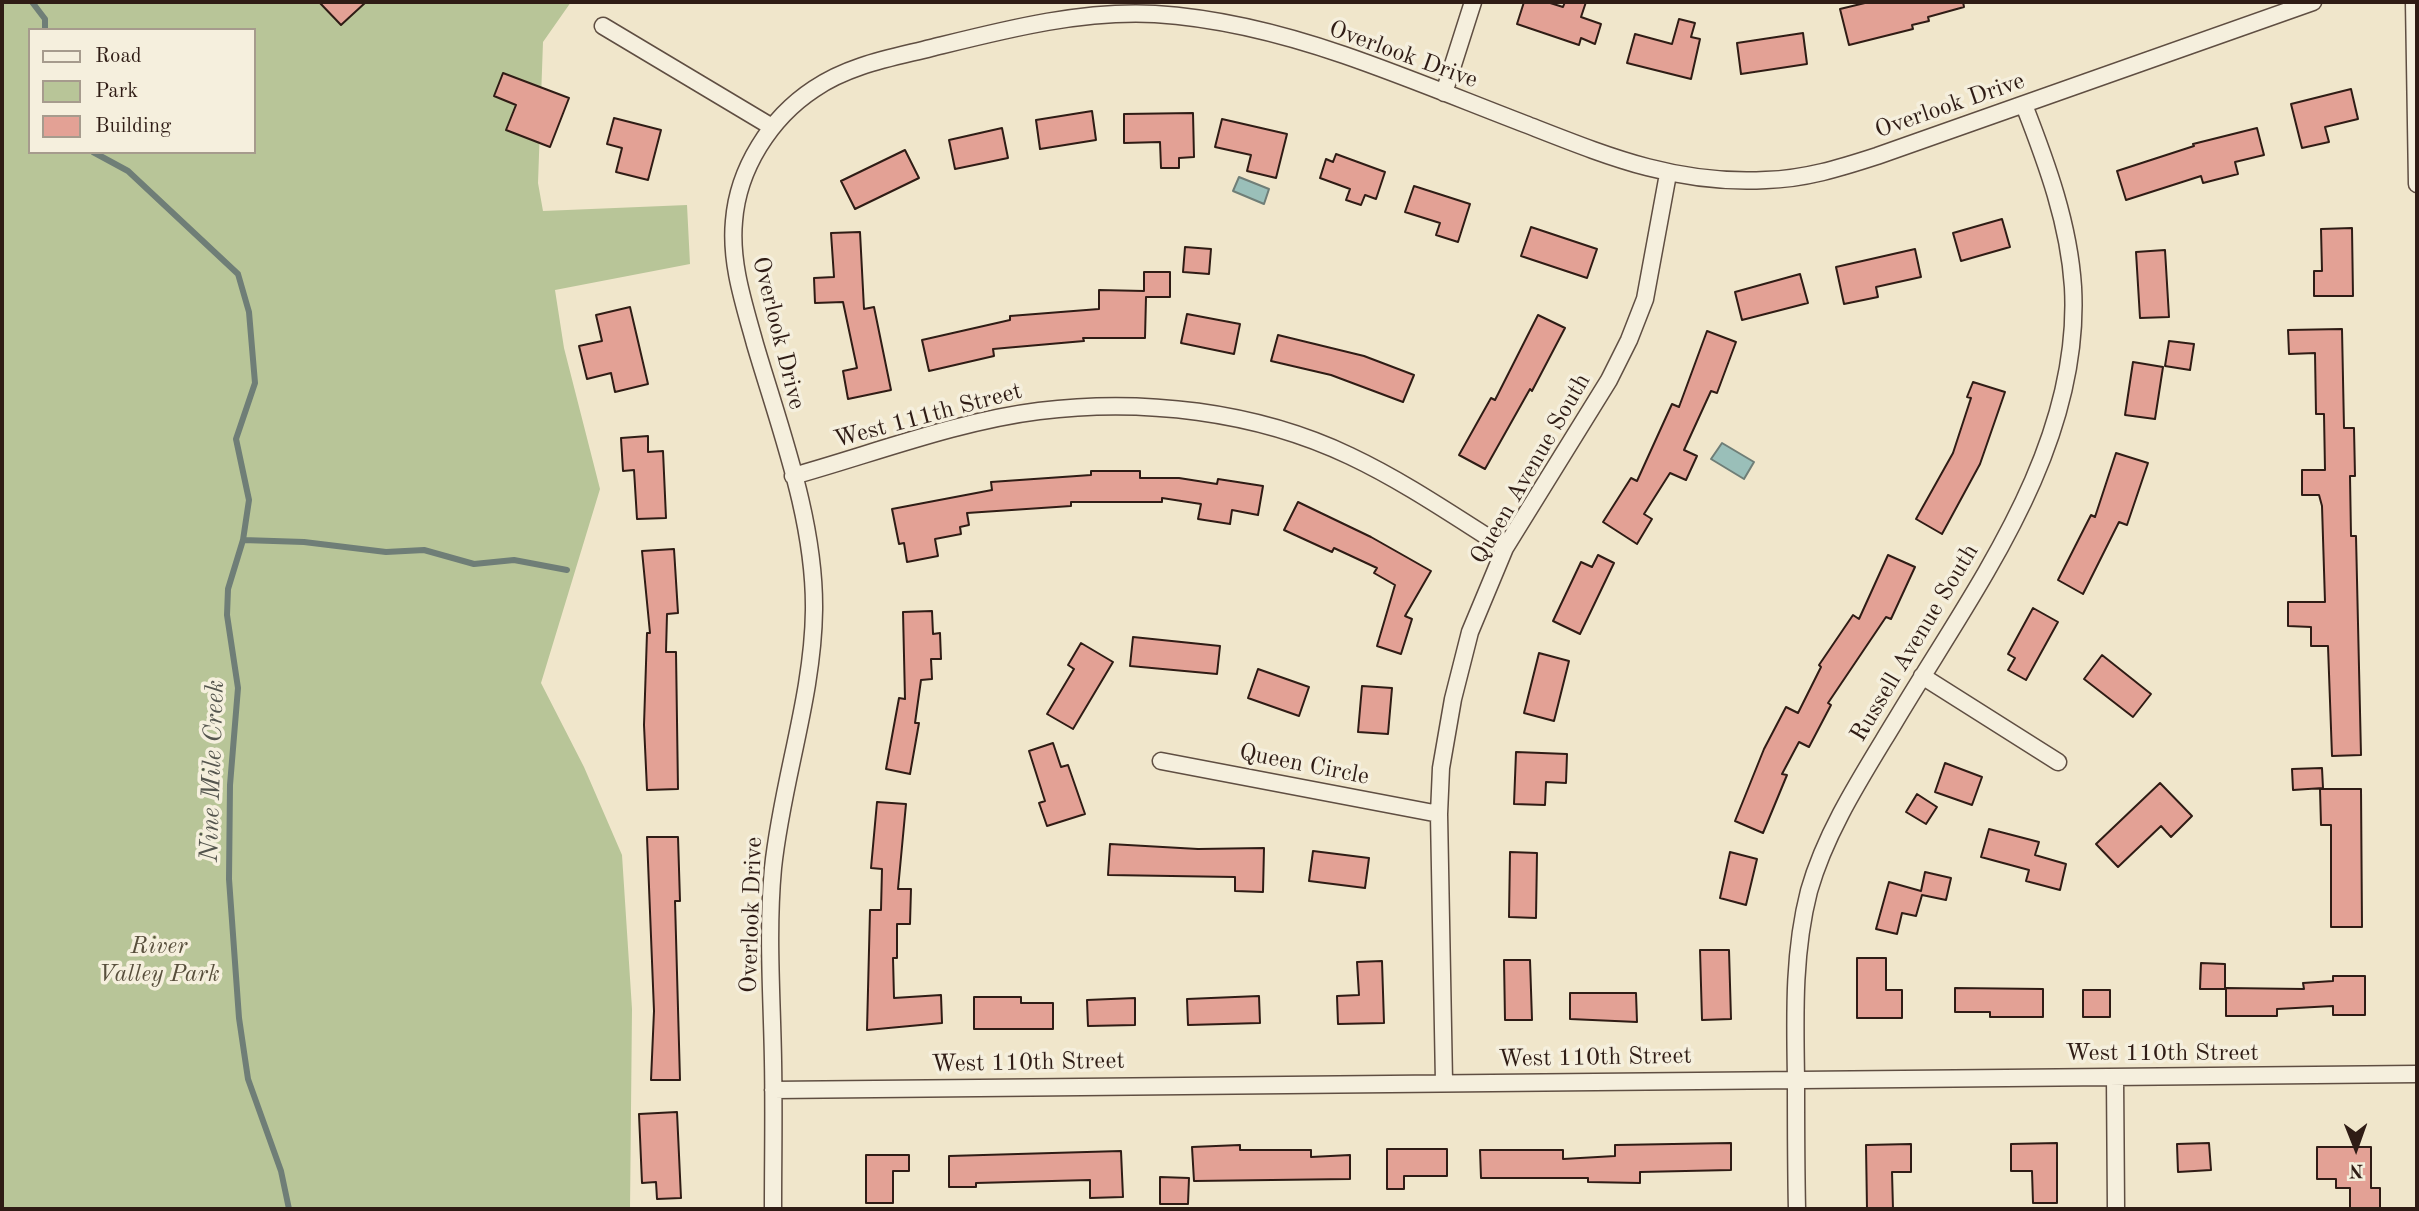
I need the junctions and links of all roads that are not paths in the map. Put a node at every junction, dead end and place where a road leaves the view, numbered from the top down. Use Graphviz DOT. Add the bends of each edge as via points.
graph roads {
  1 [pos="1473,2"];
  2 [pos="2313,2"];
  3 [pos="2414,2"];
  4 [pos="1202,10"];
  5 [pos="603,26"];
  6 [pos="1444,93"];
  7 [pos="2024,105"];
  8 [pos="772,127"];
  9 [pos="1668,174"];
  10 [pos="2417,184"];
  11 [pos="793,476"];
  12 [pos="1505,548"];
  13 [pos="1922,676"];
  14 [pos="1161,761"];
  15 [pos="2058,762"];
  16 [pos="1440,814"];
  17 [pos="2417,1074"];
  18 [pos="2115,1077"];
  19 [pos="1796,1079"];
  20 [pos="1444,1082"];
  21 [pos="773,1090"];
  22 [pos="773,1209"];
  23 [pos="1797,1209"];
  24 [pos="2116,1209"];
  1 -- 6 [label="street"];
  2 -- 7 [label="street, Overlook Drive"];
  3 -- 10 [label="street"];
  4 -- 6 [label="street, Overlook Drive"];
  4 -- 8 [label="street, Overlook Drive" via="1080,18 1013,28 883,60 845,71 811,90"];
  5 -- 8 [label="street"];
  6 -- 9 [label="street, Overlook Drive" via="1625,164"];
  7 -- 9 [label="street, Overlook Drive" via="1824,173 1769,180"];
  7 -- 13 [label="street, Russell Avenue South" via="2048,166 2064,226 2073,288 2070,349 2060,409 2040,468 2012,523"];
  8 -- 11 [label="street, Overlook Drive" via="742,182 733,220 734,259"];
  9 -- 12 [label="street, Queen Avenue South" via="1645,299 1629,340"];
  11 -- 12 [label="street, West 111th Street" via="978,423 1037,411 1155,407 1246,422 1348,455"];
  11 -- 21 [label="street, Overlook Drive" via="814,606 810,671 773,869 769,938"];
  12 -- 16 [label="street, Queen Avenue South" via="1471,632 1453,699 1441,768"];
  13 -- 15 [label="street"];
  13 -- 19 [label="street, Russell Avenue South" via="1832,832 1810,890 1797,950"];
  14 -- 16 [label="street, Queen Circle"];
  16 -- 20 [label="street, Queen Avenue South"];
  17 -- 18 [label="street, West 110th Street"];
  18 -- 19 [label="street, West 110th Street"];
  18 -- 24 [label="street"];
  19 -- 20 [label="street, West 110th Street"];
  19 -- 23 [label="street, Russell Avenue South"];
  20 -- 21 [label="street, West 110th Street"];
  21 -- 22 [label="street, Overlook Drive"];
}
